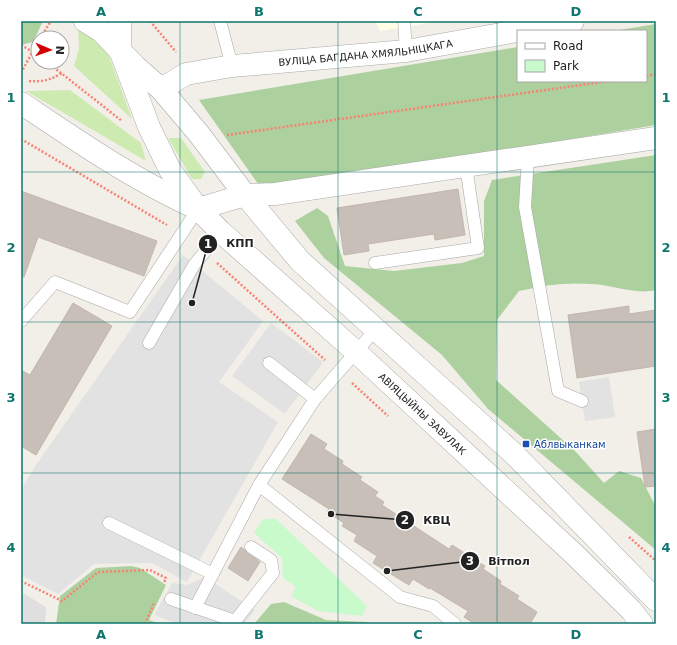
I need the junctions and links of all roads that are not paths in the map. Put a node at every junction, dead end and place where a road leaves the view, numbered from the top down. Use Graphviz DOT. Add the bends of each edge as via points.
graph roads {
  1 [pos="85,21"];
  2 [pos="120,21"];
  3 [pos="220,21"];
  4 [pos="404,21"];
  5 [pos="573,21"];
  6 [pos="523,30"];
  7 [pos="517,31"];
  8 [pos="120,50"];
  9 [pos="406,51"];
  10 [pos="232,66"];
  11 [pos="161,89"];
  12 [pos="21,103"];
  13 [pos="656,138"];
  14 [pos="528,156"];
  15 [pos="466,166"];
  16 [pos="245,195"];
  17 [pos="198,209"];
  18 [pos="221,232"];
  19 [pos="375,264"];
  20 [pos="21,321"];
  21 [pos="376,329"];
  22 [pos="149,343"];
  23 [pos="355,351"];
  24 [pos="269,363"];
  25 [pos="315,399"];
  26 [pos="582,401"];
  27 [pos="260,485"];
  28 [pos="109,523"];
  29 [pos="251,547"];
  30 [pos="213,574"];
  31 [pos="171,600"];
  32 [pos="656,600"];
  33 [pos="195,608"];
  34 [pos="455,624"];
  35 [pos="642,624"];
  1 -- 8 [label="street" via="101,31"];
  2 -- 8 [label="street"];
  3 -- 10 [label="lane"];
  4 -- 9 [label="lane"];
  5 -- 6 [label="street, ВУЛІЦА БАГДАНА ХМЯЛЬНІЦКАГА"];
  7 -- 9 [label="street, ВУЛІЦА БАГДАНА ХМЯЛЬНІЦКАГА"];
  8 -- 11 [label="street"];
  8 -- 17 [label="street" via="170,170"];
  9 -- 10 [label="street, ВУЛІЦА БАГДАНА ХМЯЛЬНІЦКАГА"];
  10 -- 11 [label="street, ВУЛІЦА БАГДАНА ХМЯЛЬНІЦКАГА" via="186,74"];
  11 -- 16 [label="street"];
  12 -- 17 [label="street" via="104,159"];
  13 -- 14 [label="street"];
  14 -- 15 [label="street"];
  14 -- 26 [label="lane" via="525,207 558,391"];
  15 -- 16 [label="street" via="275,194"];
  15 -- 19 [label="lane" via="478,248"];
  16 -- 17 [label="street"];
  16 -- 21 [label="street" via="300,261"];
  17 -- 18 [label="street, АВІЯЦЫЙНЫ ЗАВУЛАК"];
  17 -- 20 [label="lane" via="130,312 55,282"];
  18 -- 22 [label="lane" via="194,265"];
  18 -- 23 [label="street, АВІЯЦЫЙНЫ ЗАВУЛАК"];
  21 -- 23 [label="lane"];
  21 -- 32 [label="street" via="514,454"];
  23 -- 25 [label="lane"];
  23 -- 35 [label="street, АВІЯЦЫЙНЫ ЗАВУЛАК" via="575,555"];
  24 -- 25 [label="lane"];
  25 -- 27 [label="lane"];
  27 -- 30 [label="lane"];
  27 -- 34 [label="lane" via="400,597 433,606"];
  28 -- 30 [label="lane"];
  29 -- 33 [label="lane" via="271,560 273,573 235,621"];
  30 -- 33 [label="lane"];
  31 -- 33 [label="lane"];
}
